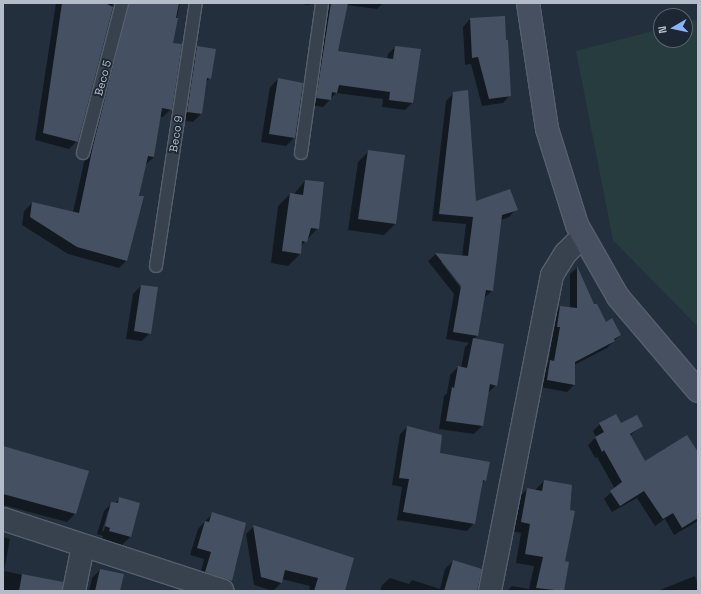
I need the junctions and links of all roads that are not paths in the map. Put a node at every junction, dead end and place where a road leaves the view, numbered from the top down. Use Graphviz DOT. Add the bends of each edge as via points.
graph roads {
  1 [pos="122,3"];
  2 [pos="196,3"];
  3 [pos="322,3"];
  4 [pos="528,3"];
  5 [pos="83,153"];
  6 [pos="301,153"];
  7 [pos="583,236"];
  8 [pos="156,266"];
  9 [pos="698,391"];
  10 [pos="3,519"];
  11 [pos="83,546"];
  12 [pos="74,591"];
  13 [pos="223,591"];
  14 [pos="490,591"];
  1 -- 5 [label="lane, Beco 5"];
  2 -- 8 [label="lane, Beco 9"];
  3 -- 6 [label="lane"];
  4 -- 7 [label="main road" via="547,129 577,225"];
  7 -- 9 [label="main road" via="618,297"];
  7 -- 14 [label="street" via="566,253 552,275"];
  10 -- 11 [label="street"];
  11 -- 12 [label="street"];
  11 -- 13 [label="street"];
}
